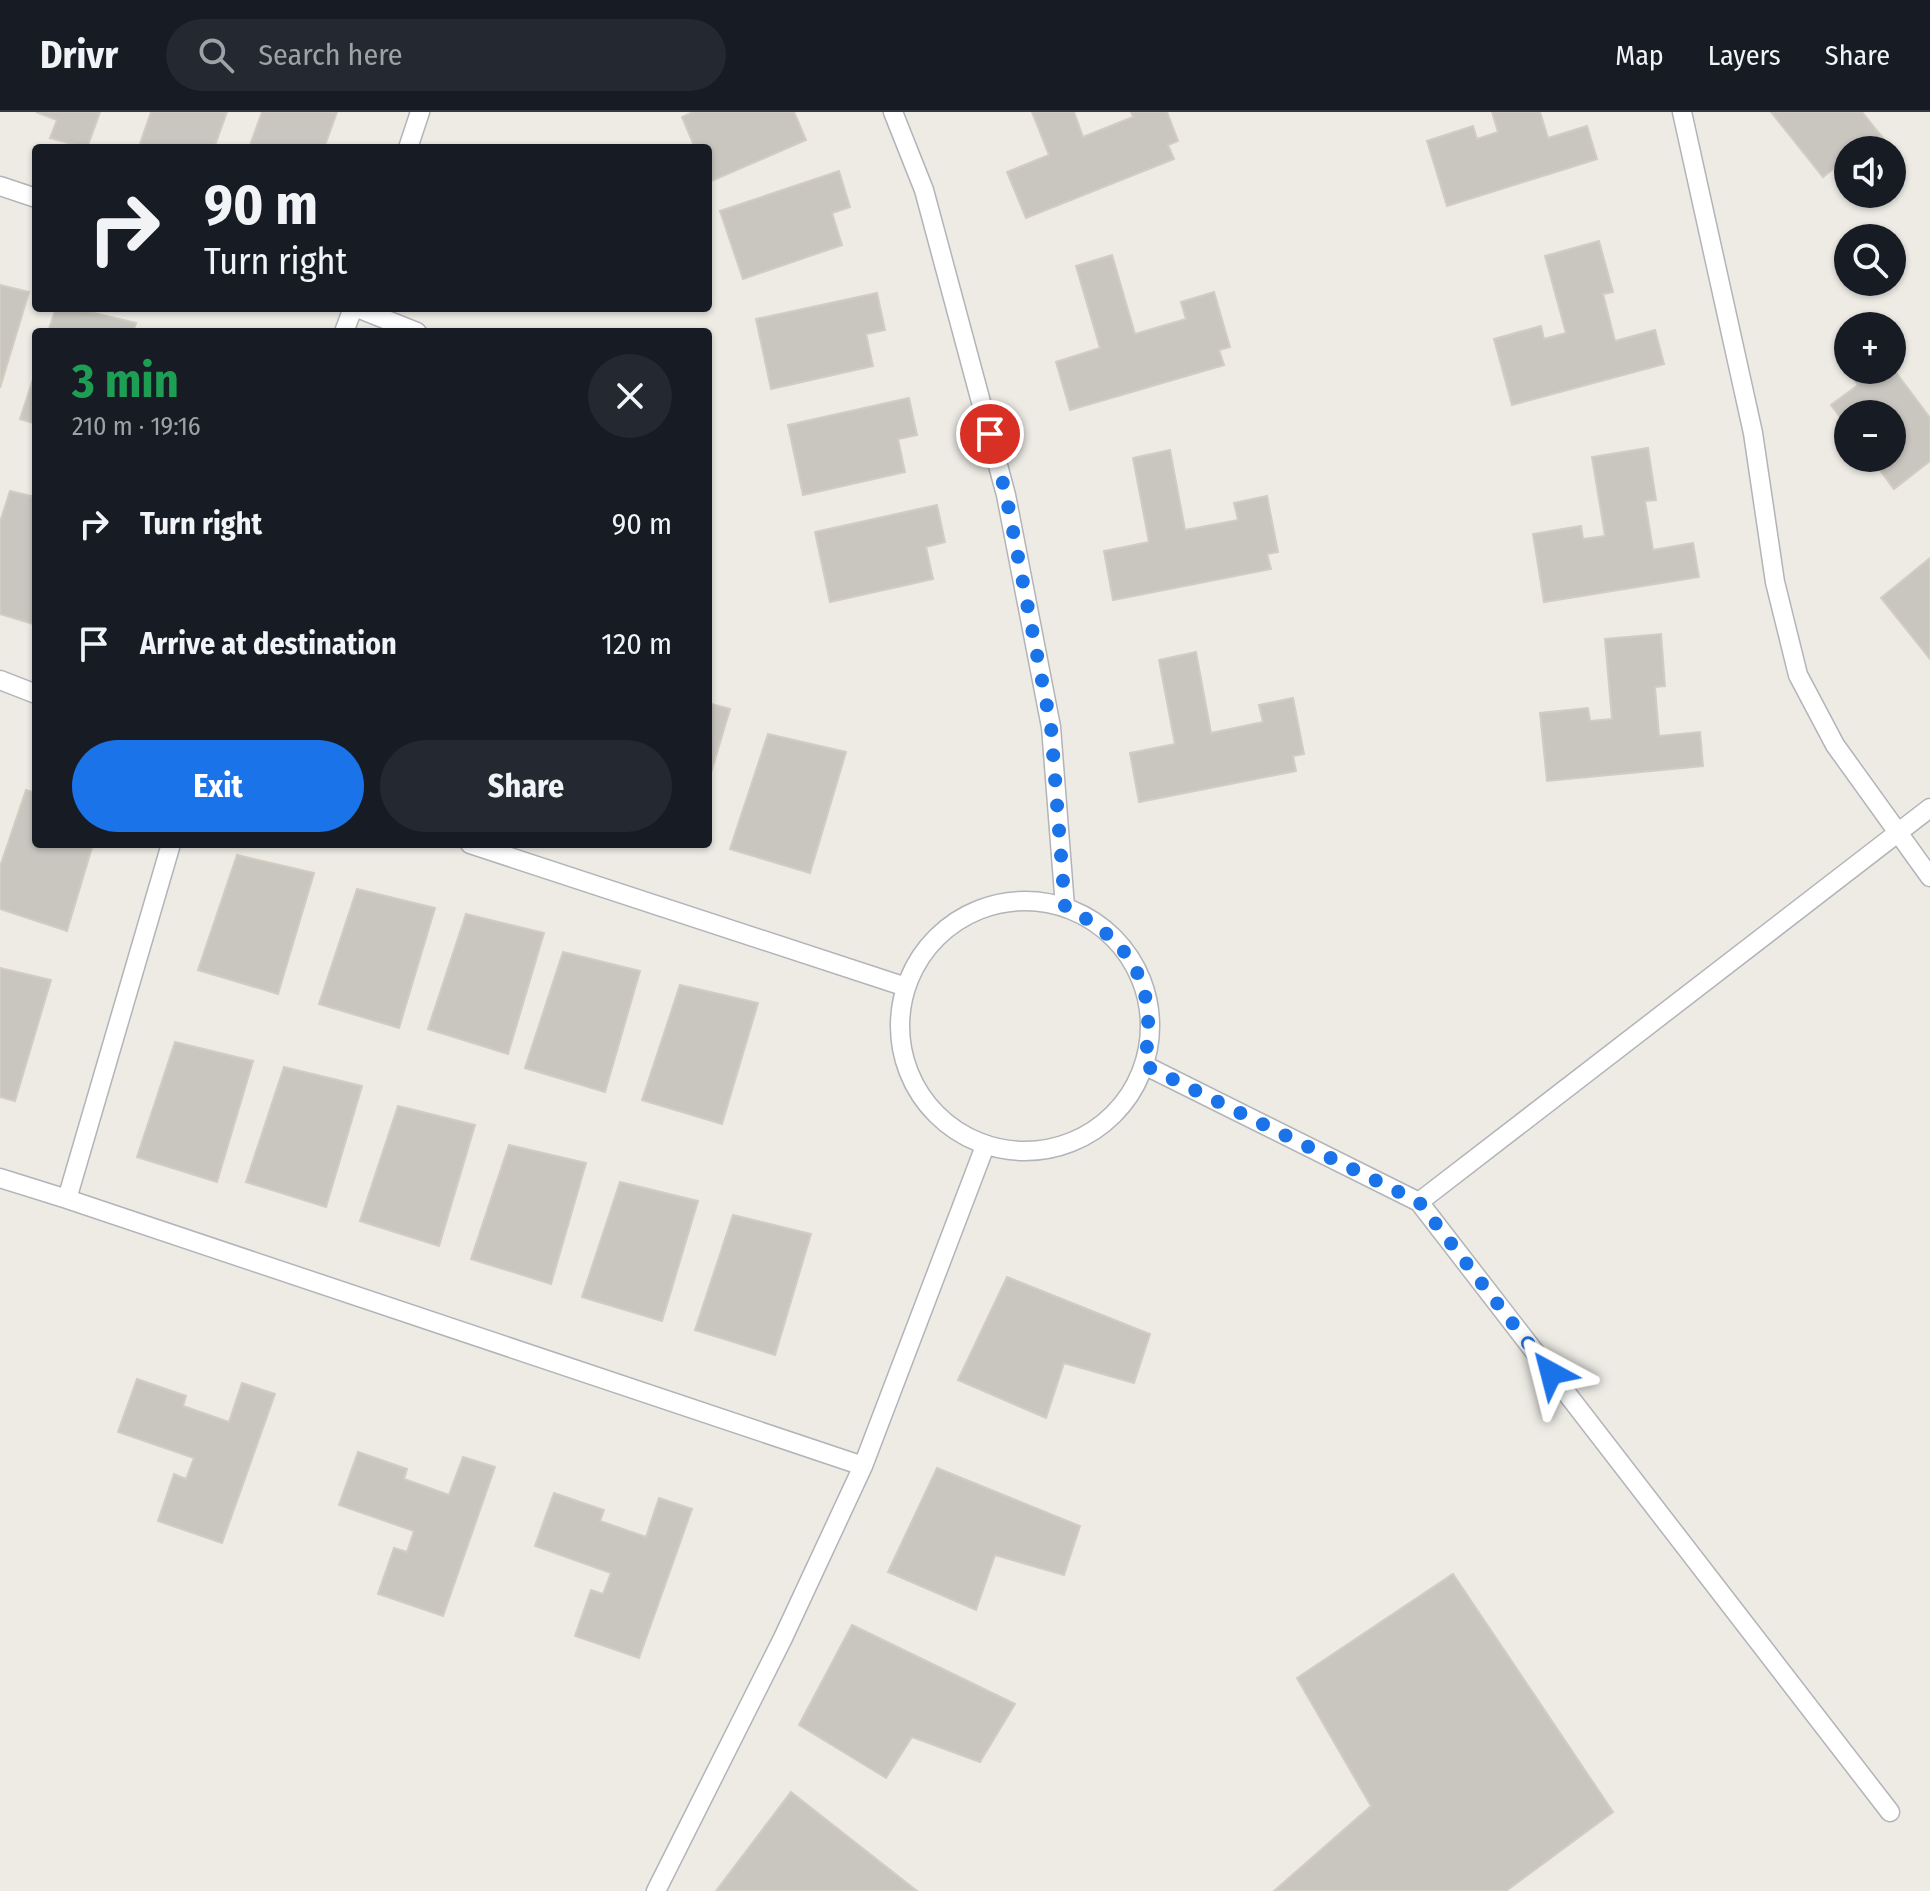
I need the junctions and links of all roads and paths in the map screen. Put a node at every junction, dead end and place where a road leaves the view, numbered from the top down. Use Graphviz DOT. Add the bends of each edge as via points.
graph roads {
  1 [pos="420,112"];
  2 [pos="893,112"];
  3 [pos="1682,112"];
  4 [pos="409,144"];
  5 [pos="0,186"];
  6 [pos="32,197"];
  7 [pos="365,312"];
  8 [pos="407,328"];
  9 [pos="0,680"];
  10 [pos="32,692"];
  11 [pos="1930,808"];
  12 [pos="1898,833"];
  13 [pos="170,848"];
  14 [pos="482,848"];
  15 [pos="1930,877"];
  16 [pos="1065,907"];
  17 [pos="906,987"];
  18 [pos="1144,1065"];
  19 [pos="985,1146"];
  20 [pos="0,1178"];
  21 [pos="67,1199"];
  22 [pos="1419,1202"];
  23 [pos="863,1466"];
  24 [pos="1890,1812"];
  25 [pos="656,1891"];
  1 -- 4 [label="lane"];
  2 -- 16 [label="lane" via="924,190 1006,495 1051,727"];
  3 -- 12 [label="lane" via="1753,433 1775,582 1798,675 1835,745"];
  5 -- 6 [label="lane"];
  7 -- 8 [label="lane"];
  9 -- 10 [label="lane"];
  11 -- 12 [label="lane"];
  12 -- 15 [label="lane"];
  12 -- 22 [label="lane"];
  13 -- 21 [label="lane"];
  14 -- 17 [label="lane"];
  16 -- 17 [label="lane" via="1000,903 969,915 942,933"];
  16 -- 18 [label="lane" via="1094,921 1137,969 1148,1001"];
  17 -- 19 [label="lane" via="900,1019 902,1052 913,1083 956,1132"];
  18 -- 19 [label="lane" via="1130,1095 1108,1120 1081,1138 1028,1151"];
  18 -- 22 [label="lane"];
  19 -- 23 [label="lane"];
  20 -- 21 [label="lane"];
  21 -- 23 [label="lane"];
  22 -- 24 [label="lane"];
  23 -- 25 [label="lane"];
}
